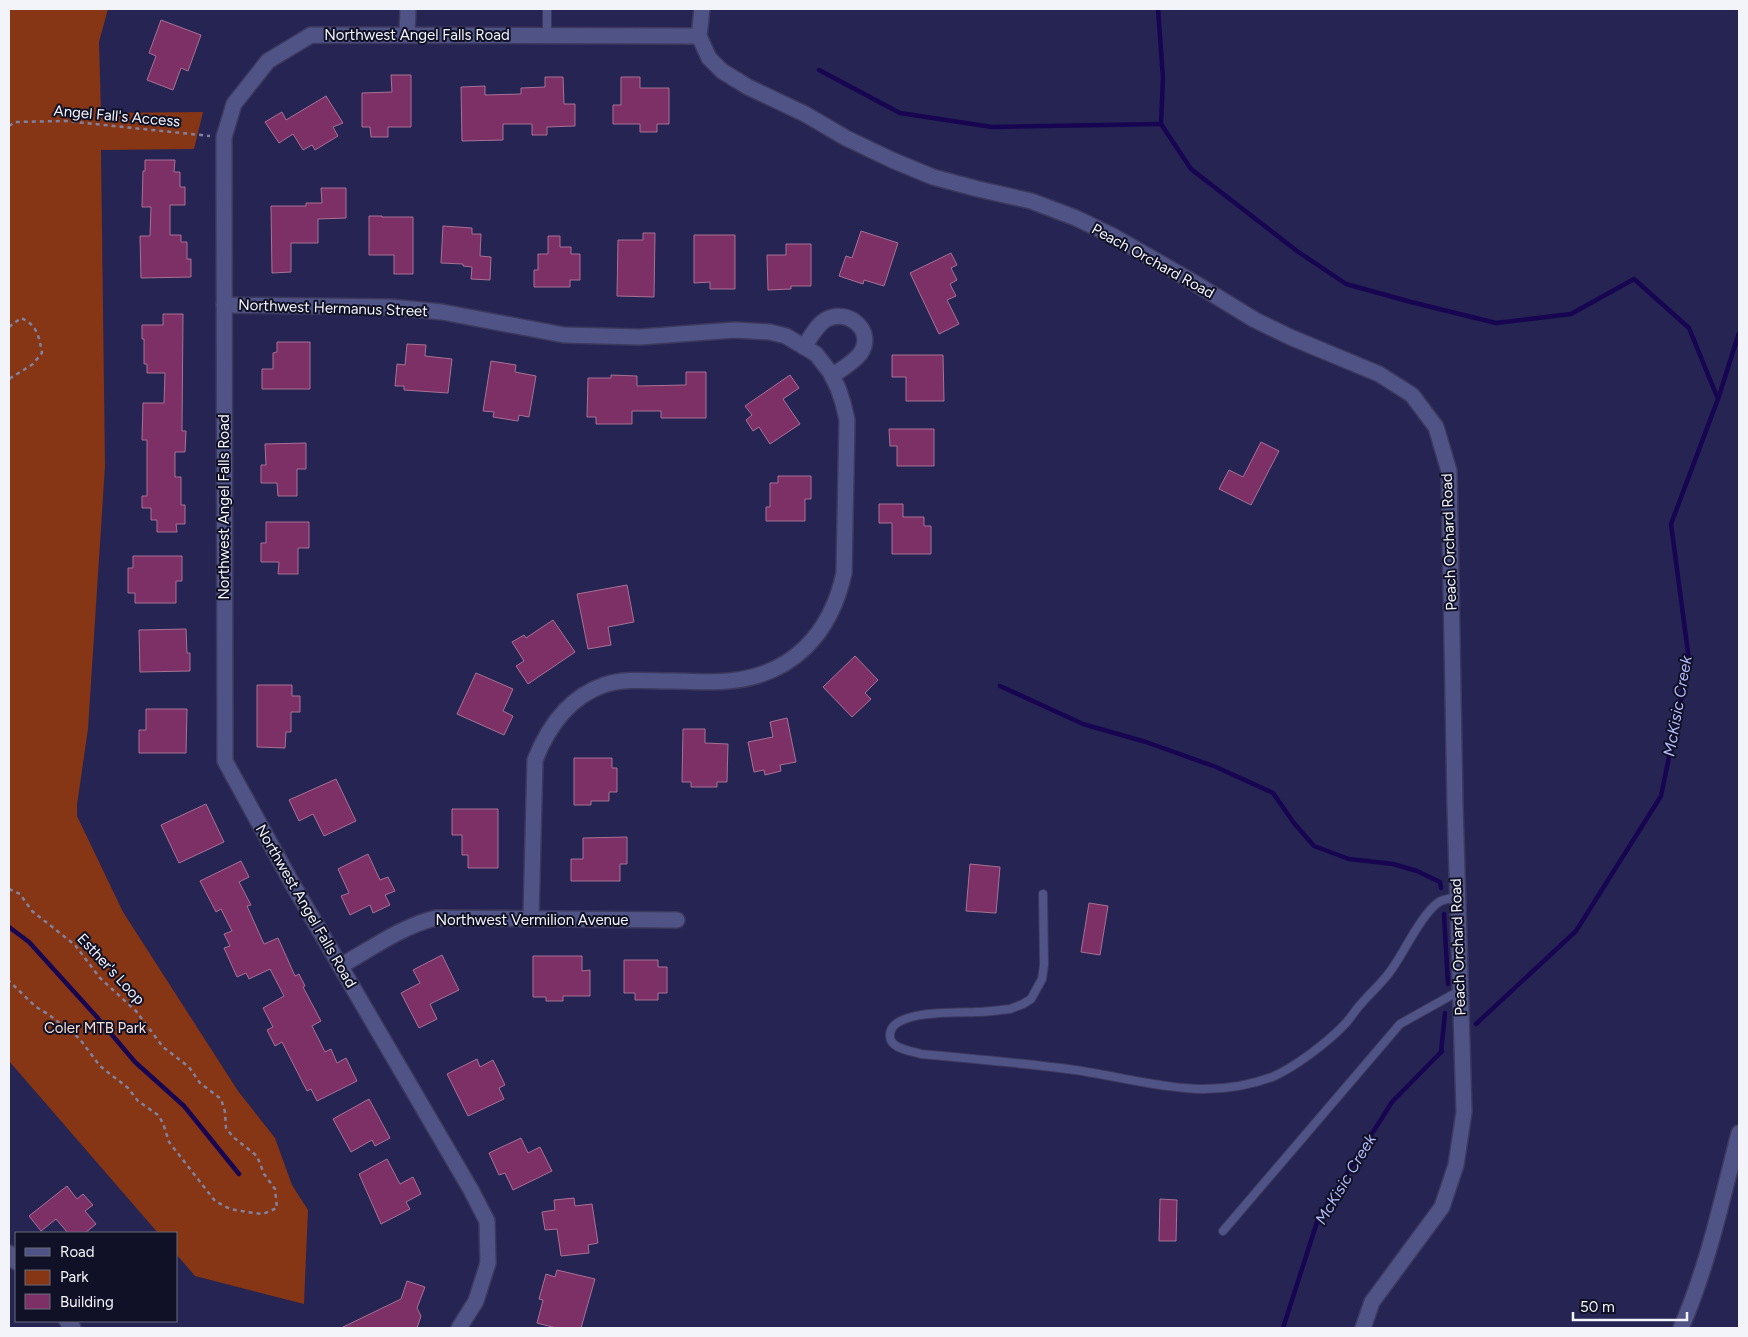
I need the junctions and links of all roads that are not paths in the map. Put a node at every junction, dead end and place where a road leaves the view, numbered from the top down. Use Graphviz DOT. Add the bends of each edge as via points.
graph roads {
  1 [pos="408,9"];
  2 [pos="548,9"];
  3 [pos="702,9"];
  4 [pos="407,35"];
  5 [pos="547,36"];
  6 [pos="699,36"];
  7 [pos="224,305"];
  8 [pos="804,346"];
  9 [pos="832,376"];
  10 [pos="1043,894"];
  11 [pos="1457,897"];
  12 [pos="531,918"];
  13 [pos="677,920"];
  14 [pos="340,966"];
  15 [pos="1459,991"];
  16 [pos="1739,1133"];
  17 [pos="1223,1231"];
  18 [pos="459,1328"];
  19 [pos="1363,1328"];
  20 [pos="1681,1328"];
  1 -- 4 [label="street"];
  2 -- 5 [label="lane"];
  3 -- 6 [label="street"];
  4 -- 5 [label="street, Northwest Angel Falls Road"];
  4 -- 7 [label="street, Northwest Angel Falls Road" via="311,35 268,61 234,104 224,137"];
  5 -- 6 [label="street, Northwest Angel Falls Road"];
  6 -- 11 [label="street, Peach Orchard Road" via="709,58 722,71 846,138 933,177 1031,201 1076,218 1113,236 1255,320 1380,374 1412,395 1436,427 1449,471"];
  7 -- 8 [label="street, Northwest Hermanus Street" via="390,307 442,312 564,334 640,337 735,330 770,332"];
  7 -- 14 [label="street, Northwest Angel Falls Road" via="225,761"];
  8 -- 9 [label="street, Northwest Hermanus Street" via="816,354"];
  8 -- 9 [label="street" via="825,320 837,315 845,316 860,326 864,337 860,354"];
  9 -- 12 [label="street, Northwest Hermanus Street" via="847,420 844,573 840,593 828,620 810,644 792,659 754,677 728,681 642,680 605,684 574,701 556,719 535,760"];
  10 -- 11 [label="lane" via="1044,965 1042,979 1031,999 1010,1009 913,1016 895,1024 889,1039 893,1044 921,1054 1077,1070 1177,1089 1218,1090 1257,1082 1290,1067 1329,1039 1388,975 1428,914 1438,903"];
  11 -- 15 [label="street, Peach Orchard Road"];
  12 -- 13 [label="street, Northwest Vermilion Avenue"];
  12 -- 14 [label="street, Northwest Vermilion Avenue" via="436,918 422,922"];
  14 -- 18 [label="street, Northwest Angel Falls Road" via="487,1222 488,1263 476,1301"];
  15 -- 17 [label="lane" via="1400,1024"];
  15 -- 19 [label="street, Peach Orchard Road" via="1464,1112 1456,1166 1442,1207 1372,1302"];
  16 -- 20 [label="street" via="1704,1264"];
}
